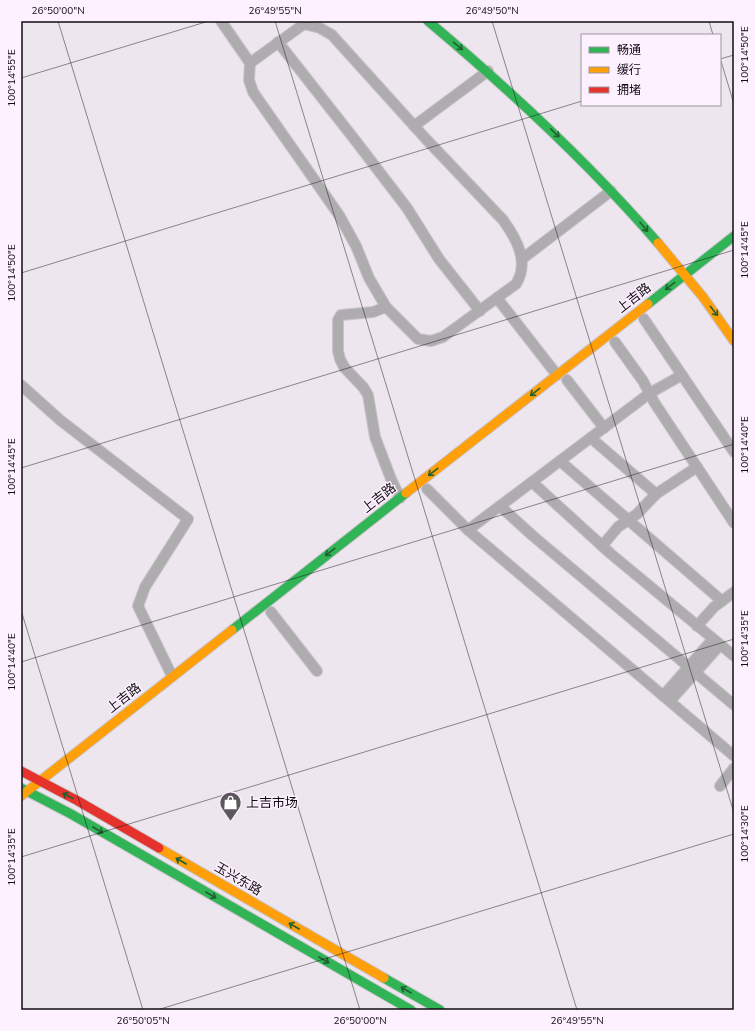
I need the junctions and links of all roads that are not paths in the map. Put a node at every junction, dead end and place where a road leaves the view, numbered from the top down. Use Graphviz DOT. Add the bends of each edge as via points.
graph roads {
  1 [pos="221,21"];
  2 [pos="428,21"];
  3 [pos="312,23"];
  4 [pos="278,42"];
  5 [pos="250,63"];
  6 [pos="488,71"];
  7 [pos="414,126"];
  8 [pos="611,191"];
  9 [pos="734,236"];
  10 [pos="522,259"];
  11 [pos="688,269"];
  12 [pos="497,298"];
  13 [pos="386,307"];
  14 [pos="480,311"];
  15 [pos="644,319"];
  16 [pos="734,341"];
  17 [pos="615,342"];
  18 [pos="682,375"];
  19 [pos="565,378"];
  20 [pos="21,385"];
  21 [pos="650,393"];
  22 [pos="604,428"];
  23 [pos="591,438"];
  24 [pos="734,452"];
  25 [pos="560,461"];
  26 [pos="697,467"];
  27 [pos="532,482"];
  28 [pos="428,489"];
  29 [pos="656,494"];
  30 [pos="400,498"];
  31 [pos="500,506"];
  32 [pos="628,520"];
  33 [pos="734,523"];
  34 [pos="468,530"];
  35 [pos="602,546"];
  36 [pos="734,592"];
  37 [pos="722,600"];
  38 [pos="271,612"];
  39 [pos="698,626"];
  40 [pos="716,642"];
  41 [pos="734,656"];
  42 [pos="692,670"];
  43 [pos="317,671"];
  44 [pos="172,676"];
  45 [pos="667,699"];
  46 [pos="734,705"];
  47 [pos="734,756"];
  48 [pos="734,768"];
  49 [pos="21,771"];
  50 [pos="40,781"];
  51 [pos="52,784"];
  52 [pos="720,786"];
  53 [pos="24,795"];
  54 [pos="37,796"];
  55 [pos="411,1010"];
  56 [pos="440,1010"];
  1 -- 5 [label="street"];
  2 -- 6 [label="main road, one-way"];
  3 -- 4 [label="street" via="304,24"];
  3 -- 7 [label="street" via="332,35"];
  4 -- 5 [label="street"];
  4 -- 14 [label="street" via="407,208 439,259"];
  5 -- 13 [label="street" via="249,80 254,92 339,215"];
  6 -- 7 [label="street"];
  6 -- 8 [label="main road, one-way" via="565,142"];
  7 -- 10 [label="street" via="503,220 515,239"];
  8 -- 10 [label="street"];
  8 -- 11 [label="main road, one-way"];
  9 -- 11 [label="main road, 上吉路"];
  10 -- 12 [label="street" via="519,279 512,288"];
  11 -- 16 [label="main road, one-way" via="692,282"];
  11 -- 19 [label="main road, 上吉路, one-way"];
  12 -- 14 [label="street"];
  12 -- 19 [label="street"];
  13 -- 14 [label="street" via="418,339 424,340 443,338"];
  13 -- 30 [label="street" via="373,312 341,315 338,320 338,351 344,367 368,395 375,438"];
  15 -- 18 [label="street"];
  17 -- 21 [label="street"];
  18 -- 21 [label="street"];
  18 -- 24 [label="street"];
  19 -- 22 [label="street"];
  19 -- 30 [label="main road, 上吉路, one-way"];
  20 -- 44 [label="street" via="60,420 188,519 145,587 138,606"];
  21 -- 22 [label="street"];
  21 -- 26 [label="street"];
  22 -- 23 [label="street"];
  23 -- 25 [label="street"];
  23 -- 29 [label="street"];
  25 -- 27 [label="street"];
  25 -- 32 [label="street"];
  26 -- 29 [label="street"];
  26 -- 33 [label="street"];
  27 -- 31 [label="street"];
  27 -- 35 [label="street"];
  28 -- 34 [label="street"];
  29 -- 32 [label="street"];
  30 -- 44 [label="main road, 上吉路, one-way"];
  31 -- 34 [label="street"];
  31 -- 42 [label="street"];
  32 -- 35 [label="street" via="618,527"];
  32 -- 37 [label="street"];
  34 -- 45 [label="street"];
  35 -- 39 [label="street"];
  36 -- 37 [label="street"];
  37 -- 39 [label="street"];
  38 -- 43 [label="street"];
  39 -- 40 [label="street"];
  40 -- 41 [label="street"];
  40 -- 42 [label="street"];
  42 -- 45 [label="street"];
  42 -- 46 [label="street"];
  44 -- 50 [label="main road, 上吉路"];
  45 -- 47 [label="street"];
  48 -- 52 [label="street"];
  49 -- 50 [label="main road, 玉兴东路"];
  50 -- 51 [label="main road, 玉兴东路"];
  50 -- 53 [label="main road, 上吉路"];
  51 -- 54 [label="main road"];
  56 -- 51 [label="main road, 玉兴东路, one-way"];
  53 -- 54 [label="main road"];
  54 -- 55 [label="main road, one-way"];
}
